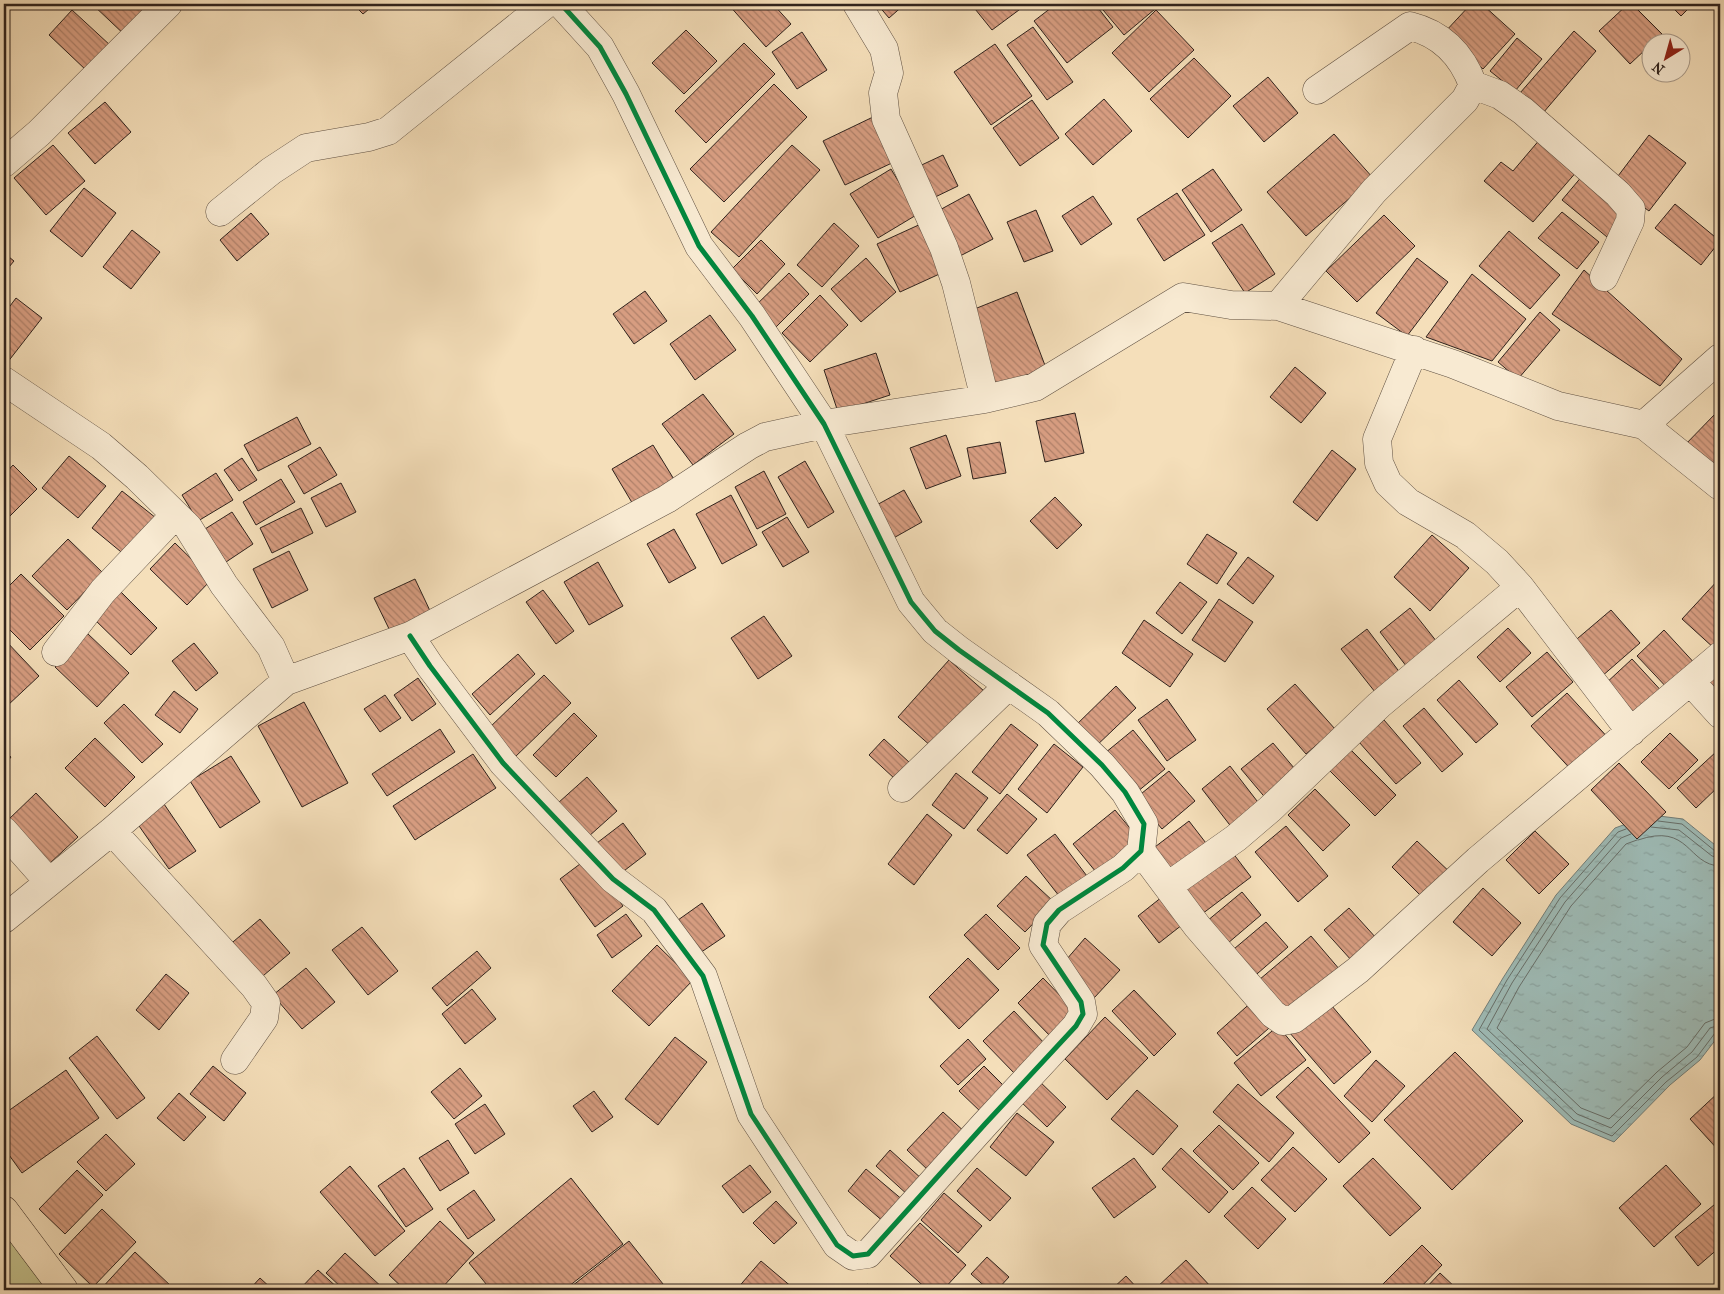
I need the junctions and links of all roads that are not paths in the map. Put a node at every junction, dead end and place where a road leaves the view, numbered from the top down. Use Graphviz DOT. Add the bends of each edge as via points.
graph roads {
  1 [pos="168,4"];
  2 [pos="546,4"];
  3 [pos="561,4"];
  4 [pos="856,4"];
  5 [pos="1473,85"];
  6 [pos="1316,90"];
  7 [pos="4,163"];
  8 [pos="220,212"];
  9 [pos="1604,277"];
  10 [pos="1278,306"];
  11 [pos="1414,350"];
  12 [pos="1720,358"];
  13 [pos="4,381"];
  14 [pos="985,399"];
  15 [pos="824,424"];
  16 [pos="1644,425"];
  17 [pos="1720,486"];
  18 [pos="175,514"];
  19 [pos="1520,587"];
  20 [pos="410,636"];
  21 [pos="56,652"];
  22 [pos="1720,656"];
  23 [pos="286,681"];
  24 [pos="1690,682"];
  25 [pos="1009,685"];
  26 [pos="1720,714"];
  27 [pos="1631,732"];
  28 [pos="902,788"];
  29 [pos="112,830"];
  30 [pos="4,831"];
  31 [pos="1141,851"];
  32 [pos="49,882"];
  33 [pos="1168,886"];
  34 [pos="4,919"];
  35 [pos="235,1060"];
  36 [pos="4,1210"];
  37 [pos="64,1290"];
  1 -- 7 [label="street" via="39,133"];
  2 -- 8 [label="street" via="388,131 306,148"];
  3 -- 15 [label="street" via="600,47 699,246 752,316"];
  4 -- 14 [label="street" via="884,49 889,73 883,93 886,119 944,248"];
  5 -- 6 [label="street" via="1468,71 1448,45 1429,30 1410,26"];
  5 -- 9 [label="street" via="1500,95 1522,111 1631,209 1630,221"];
  5 -- 10 [label="street" via="1465,100 1349,219"];
  10 -- 11 [label="street"];
  10 -- 14 [label="street" via="1231,305 1183,297 1035,387"];
  11 -- 16 [label="street" via="1558,406"];
  11 -- 19 [label="street" via="1377,439 1379,463 1388,483 1408,502 1464,535 1497,562"];
  12 -- 16 [label="street"];
  13 -- 18 [label="street" via="101,446"];
  14 -- 15 [label="street"];
  15 -- 20 [label="street" via="765,437 667,499"];
  15 -- 25 [label="street" via="911,602 935,631"];
  16 -- 17 [label="street"];
  18 -- 21 [label="street" via="103,591"];
  18 -- 23 [label="street" via="188,527 224,585 271,647"];
  19 -- 27 [label="street"];
  19 -- 33 [label="street" via="1379,705 1250,826"];
  20 -- 23 [label="street"];
  20 -- 31 [label="street" via="503,763 613,879 654,910 703,976 751,1114 837,1245 853,1256 868,1254 1076,1026 1083,1014 1081,1002 1043,945 1047,924 1059,910 1124,868"];
  22 -- 24 [label="street"];
  23 -- 29 [label="street"];
  24 -- 26 [label="street"];
  24 -- 27 [label="street"];
  25 -- 28 [label="street"];
  25 -- 31 [label="street" via="1048,713 1125,792 1144,824"];
  27 -- 33 [label="street" via="1478,860 1358,970 1294,1019 1283,1022 1273,1014 1197,926"];
  29 -- 32 [label="street"];
  29 -- 35 [label="street" via="266,1003 264,1018"];
  30 -- 32 [label="street"];
  31 -- 33 [label="street"];
  32 -- 34 [label="street"];
  36 -- 37 [label="main road"];
}
